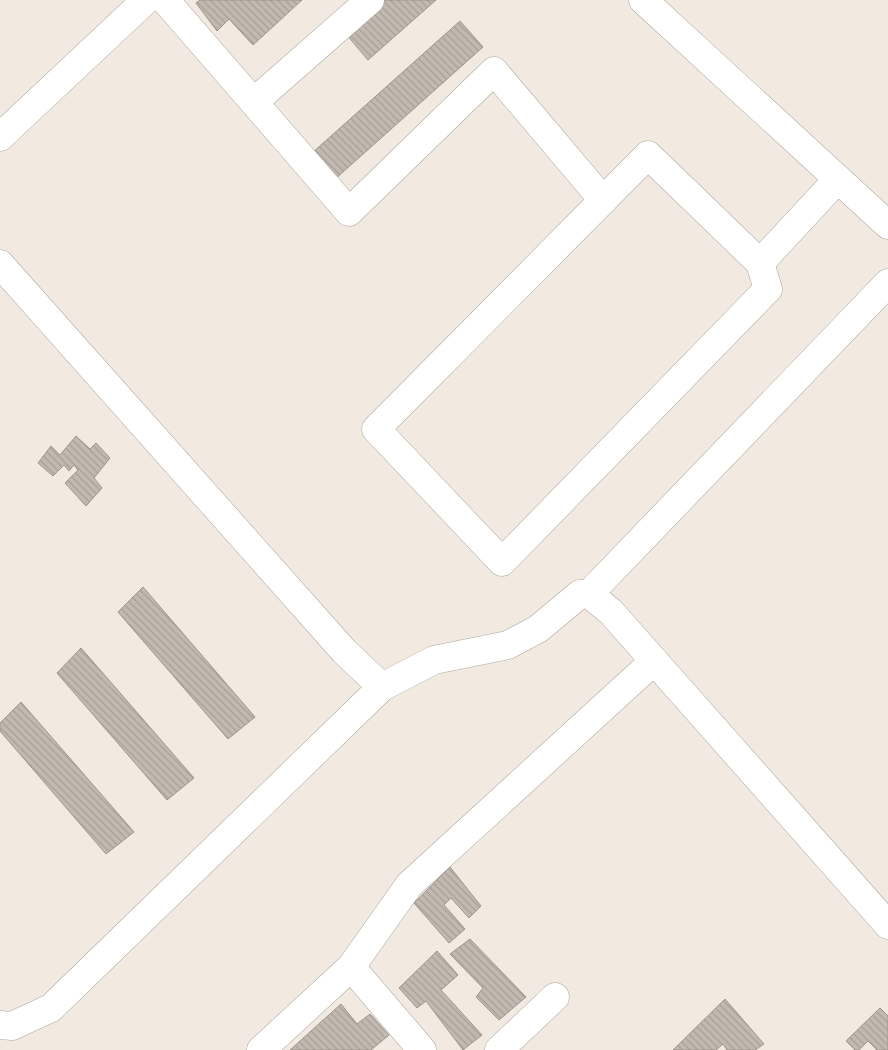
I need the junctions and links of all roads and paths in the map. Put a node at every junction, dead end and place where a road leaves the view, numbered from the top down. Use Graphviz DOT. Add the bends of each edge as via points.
graph roads {
  1 [pos="146,0"];
  2 [pos="165,0"];
  3 [pos="370,0"];
  4 [pos="642,0"];
  5 [pos="255,102"];
  6 [pos="0,137"];
  7 [pos="838,179"];
  8 [pos="603,200"];
  9 [pos="888,225"];
  10 [pos="760,263"];
  11 [pos="0,264"];
  12 [pos="888,283"];
  13 [pos="590,594"];
  14 [pos="654,660"];
  15 [pos="382,687"];
  16 [pos="888,926"];
  17 [pos="351,967"];
  18 [pos="555,997"];
  19 [pos="0,1025"];
  20 [pos="261,1050"];
  21 [pos="423,1050"];
  22 [pos="499,1050"];
  1 -- 6 [label="street"];
  2 -- 5 [label="street"];
  3 -- 5 [label="street"];
  4 -- 7 [label="street"];
  5 -- 8 [label="street" via="349,212 494,70"];
  7 -- 9 [label="street"];
  7 -- 10 [label="street"];
  8 -- 10 [label="street" via="648,155"];
  8 -- 10 [label="street" via="376,429 502,562 768,289"];
  11 -- 15 [label="street" via="344,651"];
  12 -- 13 [label="street"];
  13 -- 14 [label="street" via="612,612"];
  13 -- 15 [label="street" via="580,594 538,628 508,645 434,660"];
  14 -- 16 [label="street"];
  14 -- 17 [label="street" via="409,885"];
  15 -- 19 [label="street" via="51,1008 12,1026"];
  17 -- 20 [label="street"];
  17 -- 21 [label="street"];
  18 -- 22 [label="street"];
}
